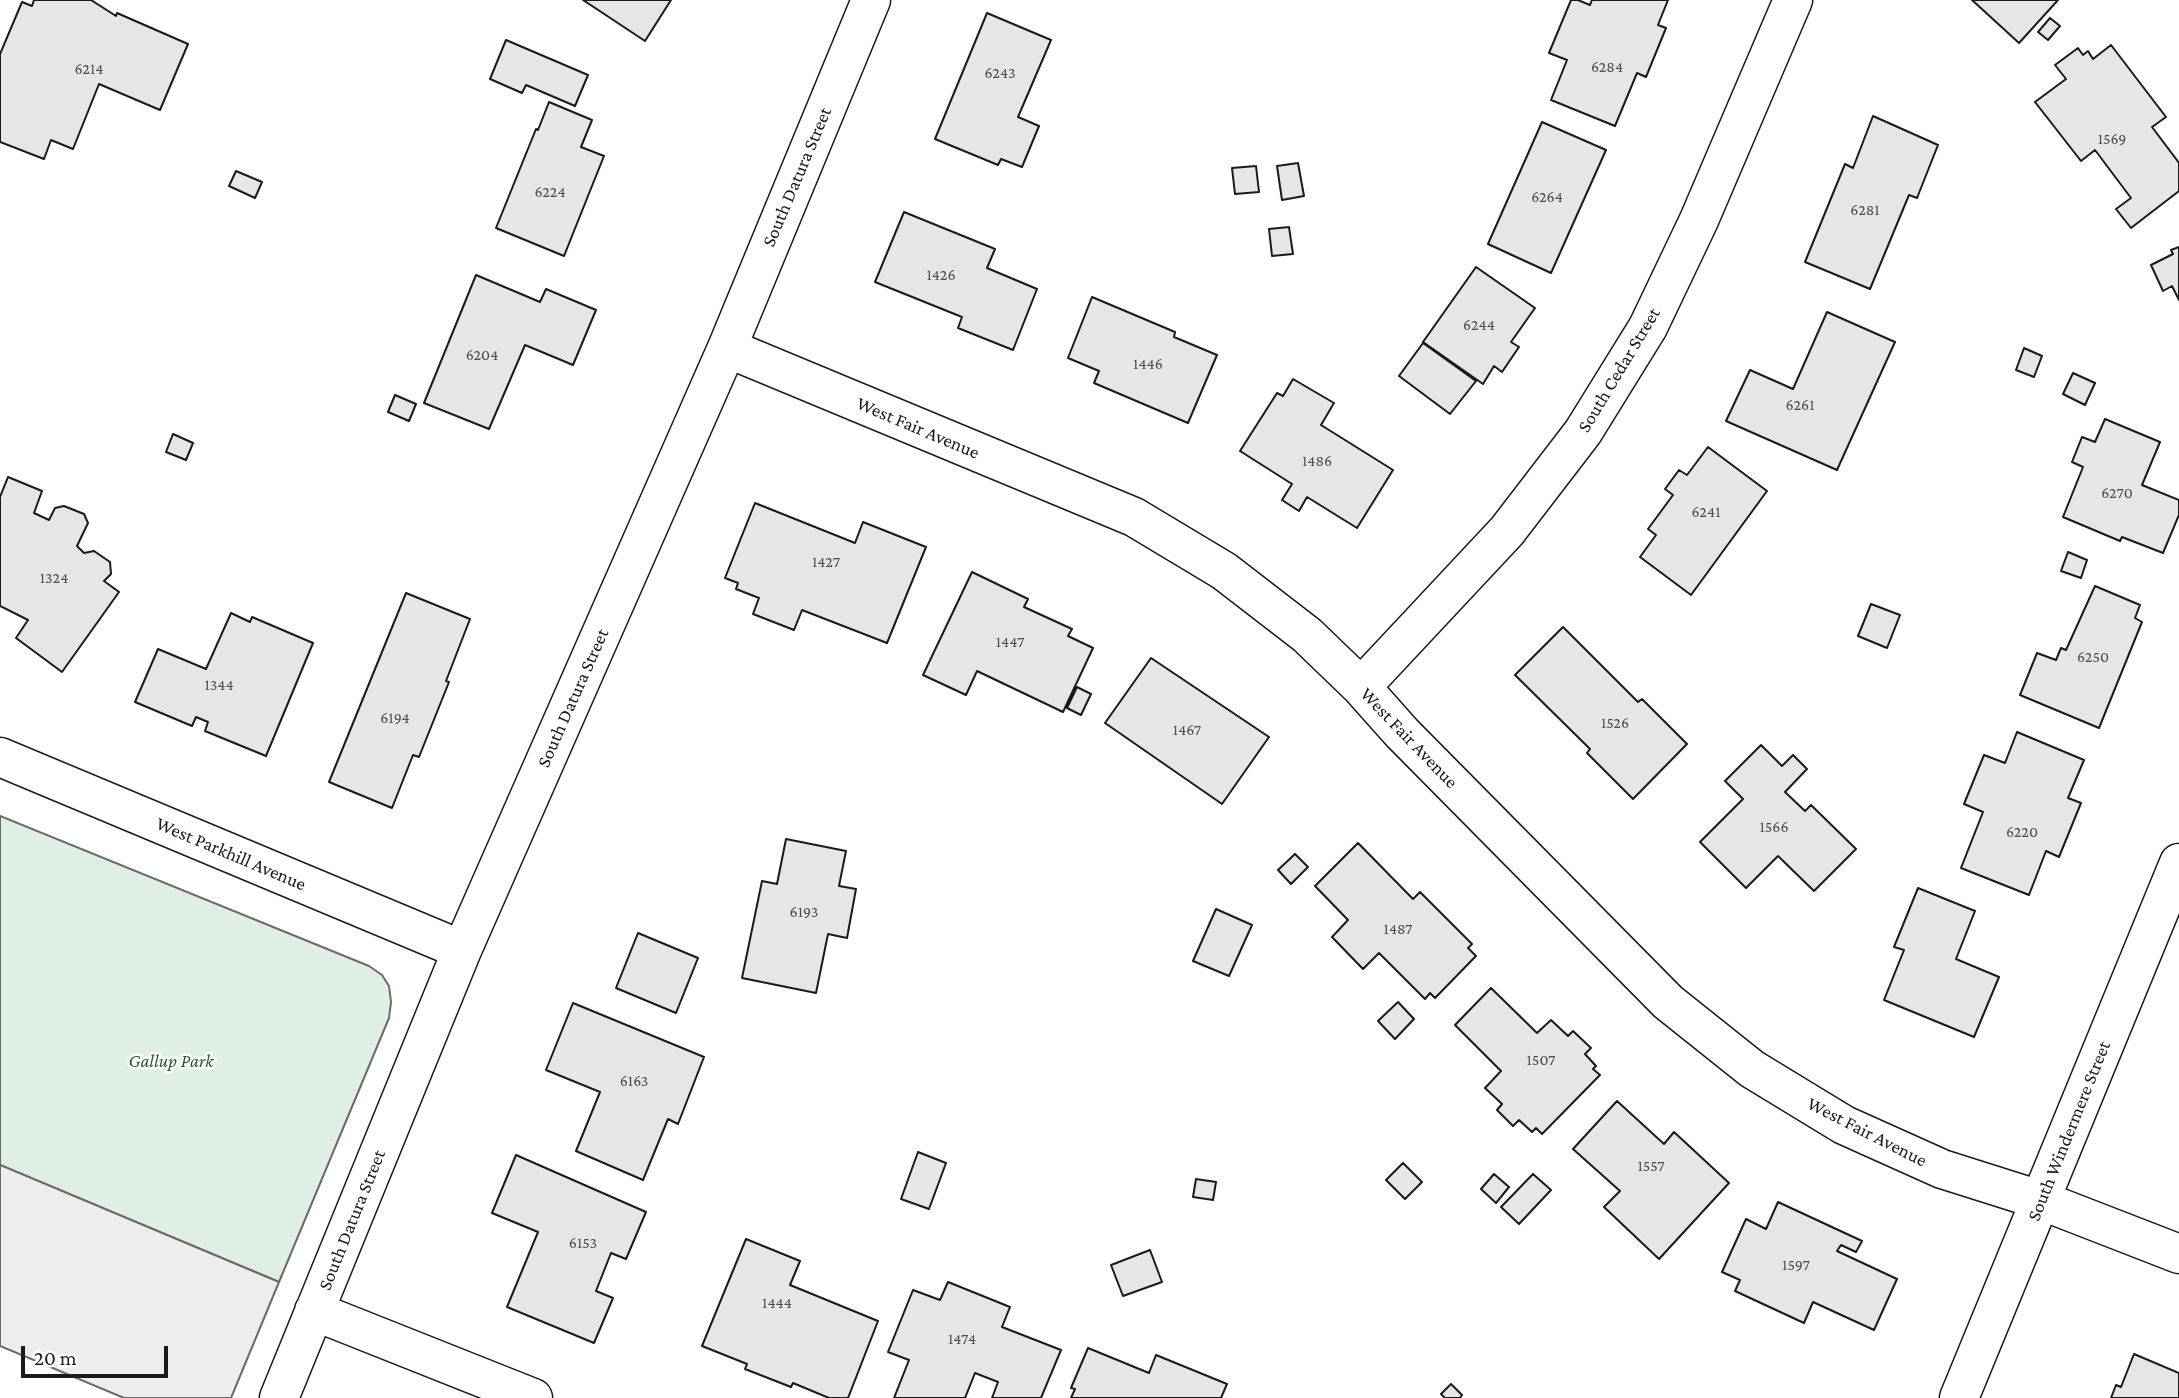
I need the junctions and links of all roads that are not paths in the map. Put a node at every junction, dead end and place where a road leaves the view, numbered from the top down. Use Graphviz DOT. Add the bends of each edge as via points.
graph roads {
  1 [pos="871,0"];
  2 [pos="1793,0"];
  3 [pos="727,348"];
  4 [pos="1361,687"];
  5 [pos="0,757"];
  6 [pos="2179,863"];
  7 [pos="462,950"];
  8 [pos="2040,1200"];
  9 [pos="2179,1254"];
  10 [pos="314,1311"];
  11 [pos="279,1398"];
  12 [pos="533,1398"];
  13 [pos="1959,1398"];
  1 -- 3 [label="street, South Datura Street"];
  2 -- 4 [label="street, South Cedar Street" via="1648,327 1583,432 1507,531"];
  3 -- 4 [label="street, West Fair Avenue" via="1133,517 1224,571 1307,635"];
  3 -- 7 [label="street, South Datura Street"];
  4 -- 8 [label="street, West Fair Avenue" via="1668,1002 1752,1069 1844,1125 1942,1169"];
  5 -- 7 [label="street, West Parkhill Avenue"];
  6 -- 8 [label="street, South Windermere Street"];
  7 -- 10 [label="street, South Datura Street"];
  8 -- 9 [label="street, West Fair Avenue"];
  8 -- 13 [label="street, South Windermere Street"];
  10 -- 11 [label="street, South Datura Street"];
  10 -- 12 [label="street"];
}
